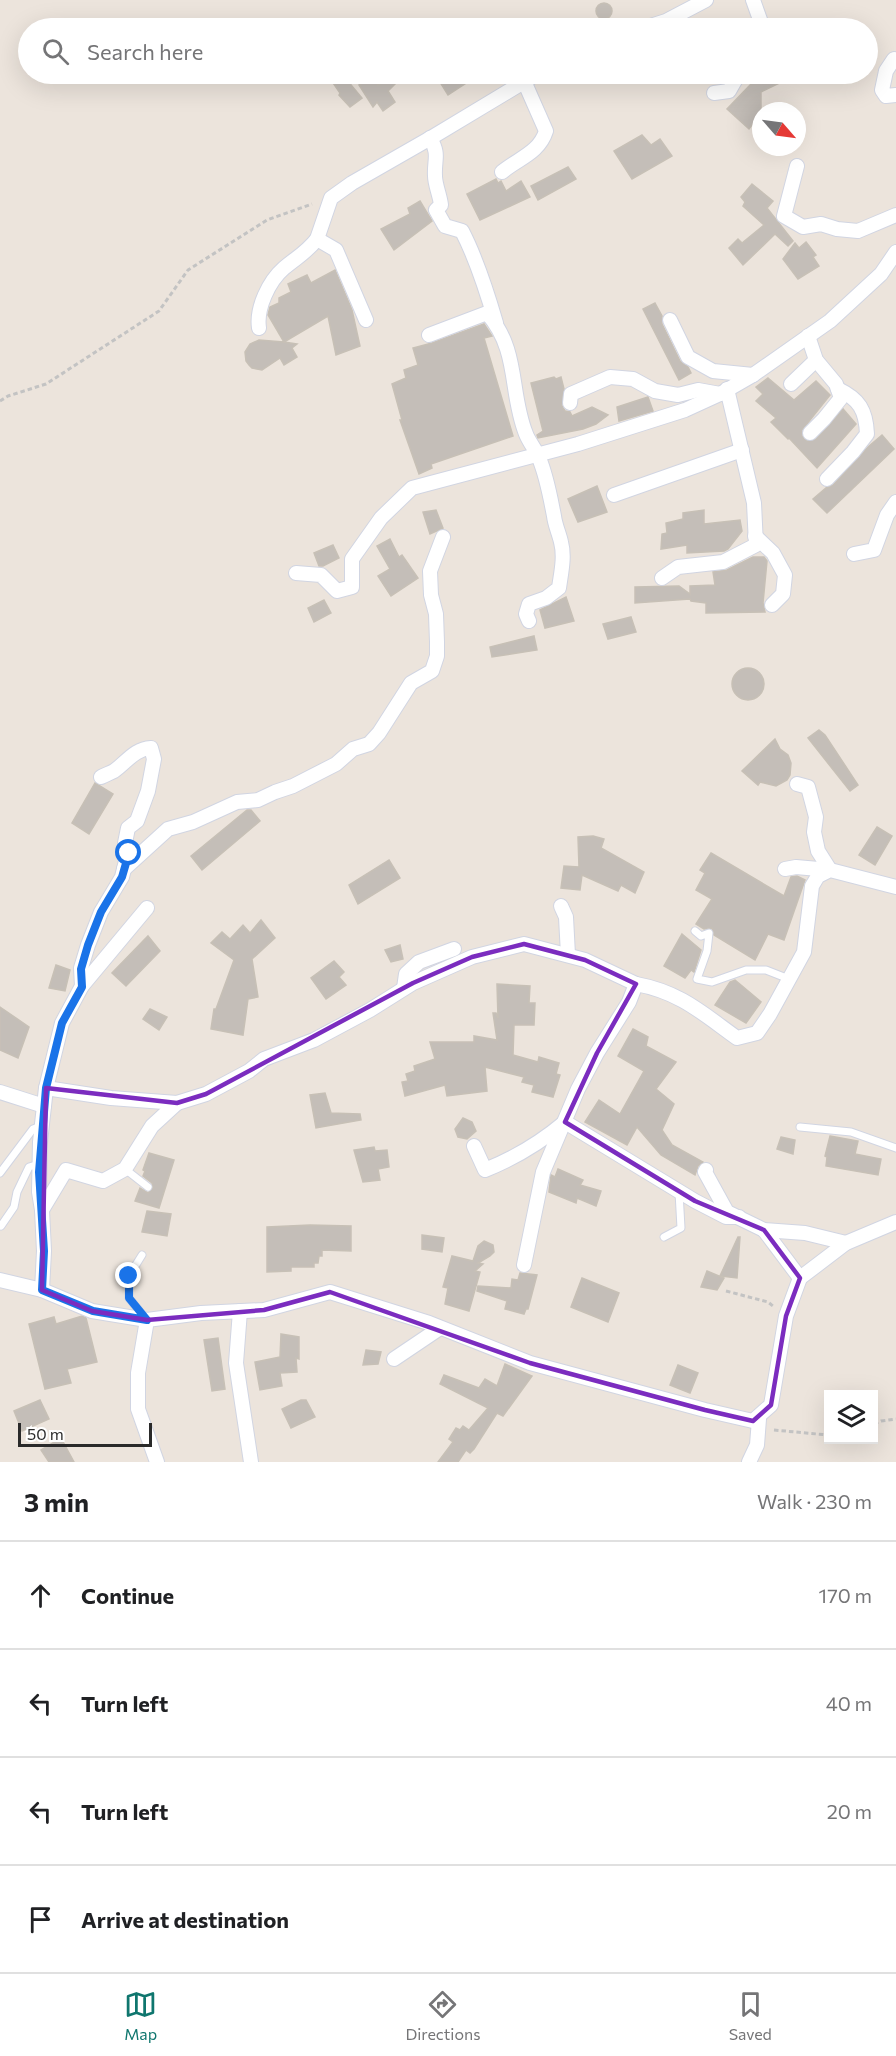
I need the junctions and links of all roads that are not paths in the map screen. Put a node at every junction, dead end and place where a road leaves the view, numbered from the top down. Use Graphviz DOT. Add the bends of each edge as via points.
graph roads {
  1 [pos="706,0"];
  2 [pos="753,0"];
  3 [pos="672,18"];
  4 [pos="759,18"];
  5 [pos="894,59"];
  6 [pos="519,84"];
  7 [pos="525,84"];
  8 [pos="733,84"];
  9 [pos="714,93"];
  10 [pos="896,95"];
  11 [pos="430,138"];
  12 [pos="797,166"];
  13 [pos="502,172"];
  14 [pos="896,215"];
  15 [pos="317,239"];
  16 [pos="896,252"];
  17 [pos="366,320"];
  18 [pos="670,321"];
  19 [pos="497,325"];
  20 [pos="259,328"];
  21 [pos="429,335"];
  22 [pos="808,336"];
  23 [pos="816,360"];
  24 [pos="753,375"];
  25 [pos="791,384"];
  26 [pos="838,389"];
  27 [pos="723,391"];
  28 [pos="570,404"];
  29 [pos="810,433"];
  30 [pos="742,450"];
  31 [pos="538,455"];
  32 [pos="827,479"];
  33 [pos="614,495"];
  34 [pos="896,502"];
  35 [pos="755,536"];
  36 [pos="443,537"];
  37 [pos="854,554"];
  38 [pos="296,573"];
  39 [pos="662,578"];
  40 [pos="772,605"];
  41 [pos="529,621"];
  42 [pos="101,777"];
  43 [pos="797,784"];
  44 [pos="124,869"];
  45 [pos="785,869"];
  46 [pos="830,870"];
  47 [pos="896,887"];
  48 [pos="561,906"];
  49 [pos="147,908"];
  50 [pos="695,930"];
  51 [pos="454,949"];
  52 [pos="568,955"];
  53 [pos="789,979"];
  54 [pos="636,984"];
  55 [pos="82,987"];
  56 [pos="404,988"];
  57 [pos="46,1088"];
  58 [pos="0,1092"];
  59 [pos="177,1103"];
  60 [pos="44,1106"];
  61 [pos="565,1122"];
  62 [pos="42,1126"];
  63 [pos="800,1126"];
  64 [pos="474,1146"];
  65 [pos="896,1149"];
  66 [pos="39,1164"];
  67 [pos="124,1169"];
  68 [pos="706,1170"];
  69 [pos="0,1173"];
  70 [pos="148,1187"];
  71 [pos="679,1192"];
  72 [pos="42,1210"];
  73 [pos="740,1217"];
  74 [pos="896,1222"];
  75 [pos="1,1226"];
  76 [pos="764,1230"];
  77 [pos="664,1237"];
  78 [pos="846,1243"];
  79 [pos="142,1255"];
  80 [pos="524,1265"];
  81 [pos="800,1278"];
  82 [pos="0,1280"];
  83 [pos="42,1290"];
  84 [pos="240,1311"];
  85 [pos="147,1320"];
  86 [pos="440,1328"];
  87 [pos="394,1359"];
  88 [pos="759,1419"];
  89 [pos="158,1462"];
  90 [pos="251,1462"];
  91 [pos="749,1462"];
  1 -- 3 [label="street"];
  2 -- 4 [label="street"];
  5 -- 10 [label="street" via="885,70 882,90 886,96"];
  6 -- 11 [label="street"];
  7 -- 13 [label="street" via="546,131 543,143"];
  8 -- 9 [label="street" via="729,92"];
  11 -- 15 [label="street" via="331,198"];
  11 -- 19 [label="street" via="438,158 435,176 441,205 436,210 445,226 462,231"];
  12 -- 14 [label="street" via="784,216 803,227 821,224 858,231"];
  15 -- 17 [label="street" via="336,250"];
  15 -- 20 [label="street" via="306,253 283,269 267,291 257,316"];
  16 -- 22 [label="street" via="881,274"];
  18 -- 24 [label="street" via="688,357 713,371"];
  19 -- 21 [label="street" via="487,314"];
  19 -- 31 [label="street" via="510,352 526,434"];
  22 -- 23 [label="street"];
  22 -- 24 [label="street"];
  23 -- 25 [label="street"];
  23 -- 26 [label="street"];
  24 -- 27 [label="street"];
  26 -- 29 [label="street" via="841,398"];
  26 -- 32 [label="street" via="861,406 867,419 867,434"];
  27 -- 28 [label="street" via="698,390 678,395 655,391 633,379 609,377 571,394"];
  27 -- 30 [label="street"];
  27 -- 31 [label="street" via="685,410"];
  30 -- 33 [label="street"];
  30 -- 35 [label="street" via="754,503"];
  31 -- 38 [label="street" via="411,488 381,518 352,559 352,587 337,591 321,575"];
  31 -- 41 [label="street" via="562,545 563,566 559,588 529,604"];
  34 -- 37 [label="street" via="886,515 874,550"];
  35 -- 39 [label="street" via="756,544 723,562 678,567"];
  35 -- 40 [label="street" via="773,553 785,575 783,594"];
  36 -- 44 [label="street" via="430,571 437,642 435,663 432,671 411,683 369,744 353,749 336,764 293,786 258,800 237,802 168,829"];
  42 -- 44 [label="street" via="115,771 143,748 151,748 154,759 148,791 137,821 128,828 125,843 129,853"];
  43 -- 46 [label="street" via="808,787 816,818 818,851"];
  44 -- 55 [label="street" via="88,945 81,969"];
  45 -- 46 [label="street"];
  46 -- 47 [label="street"];
  46 -- 53 [label="street" via="818,876 812,886 804,952"];
  48 -- 52 [label="street" via="566,918"];
  49 -- 55 [label="street"];
  50 -- 53 [label="lane" via="701,936 708,933 707,951 697,979 712,982 746,970 766,970"];
  51 -- 56 [label="street" via="419,962 406,974"];
  52 -- 54 [label="street"];
  52 -- 56 [label="street" via="524,944 472,957"];
  53 -- 54 [label="street" via="757,1033 737,1038 689,1002"];
  54 -- 61 [label="street" via="578,1089"];
  55 -- 57 [label="street" via="62,1023"];
  56 -- 59 [label="street" via="314,1040 264,1059 206,1094"];
  57 -- 59 [label="street"];
  57 -- 60 [label="street"];
  58 -- 60 [label="street"];
  59 -- 67 [label="street" via="152,1126"];
  60 -- 62 [label="street"];
  61 -- 64 [label="street" via="538,1144 485,1170"];
  61 -- 71 [label="street"];
  61 -- 80 [label="street" via="543,1172"];
  62 -- 66 [label="street"];
  62 -- 69 [label="lane" via="33,1129"];
  63 -- 65 [label="lane" via="851,1132"];
  66 -- 72 [label="street"];
  66 -- 75 [label="lane" via="29,1167 14,1207"];
  67 -- 70 [label="lane"];
  67 -- 72 [label="street" via="103,1181 65,1166"];
  68 -- 73 [label="street" via="727,1212"];
  71 -- 73 [label="street" via="726,1217"];
  71 -- 77 [label="lane" via="681,1228"];
  72 -- 83 [label="street"];
  73 -- 76 [label="street"];
  74 -- 78 [label="street"];
  76 -- 78 [label="street" via="805,1233"];
  76 -- 81 [label="street"];
  78 -- 81 [label="street"];
  79 -- 85 [label="lane" via="129,1276 129,1298"];
  81 -- 86 [label="street" via="786,1316 771,1405 753,1421 530,1363"];
  82 -- 83 [label="street"];
  83 -- 85 [label="street" via="93,1311"];
  84 -- 85 [label="street"];
  84 -- 86 [label="street" via="264,1310 330,1292"];
  84 -- 90 [label="street" via="236,1363"];
  85 -- 89 [label="street" via="138,1373 138,1409"];
  86 -- 87 [label="street"];
  88 -- 91 [label="street" via="757,1445"];
}
